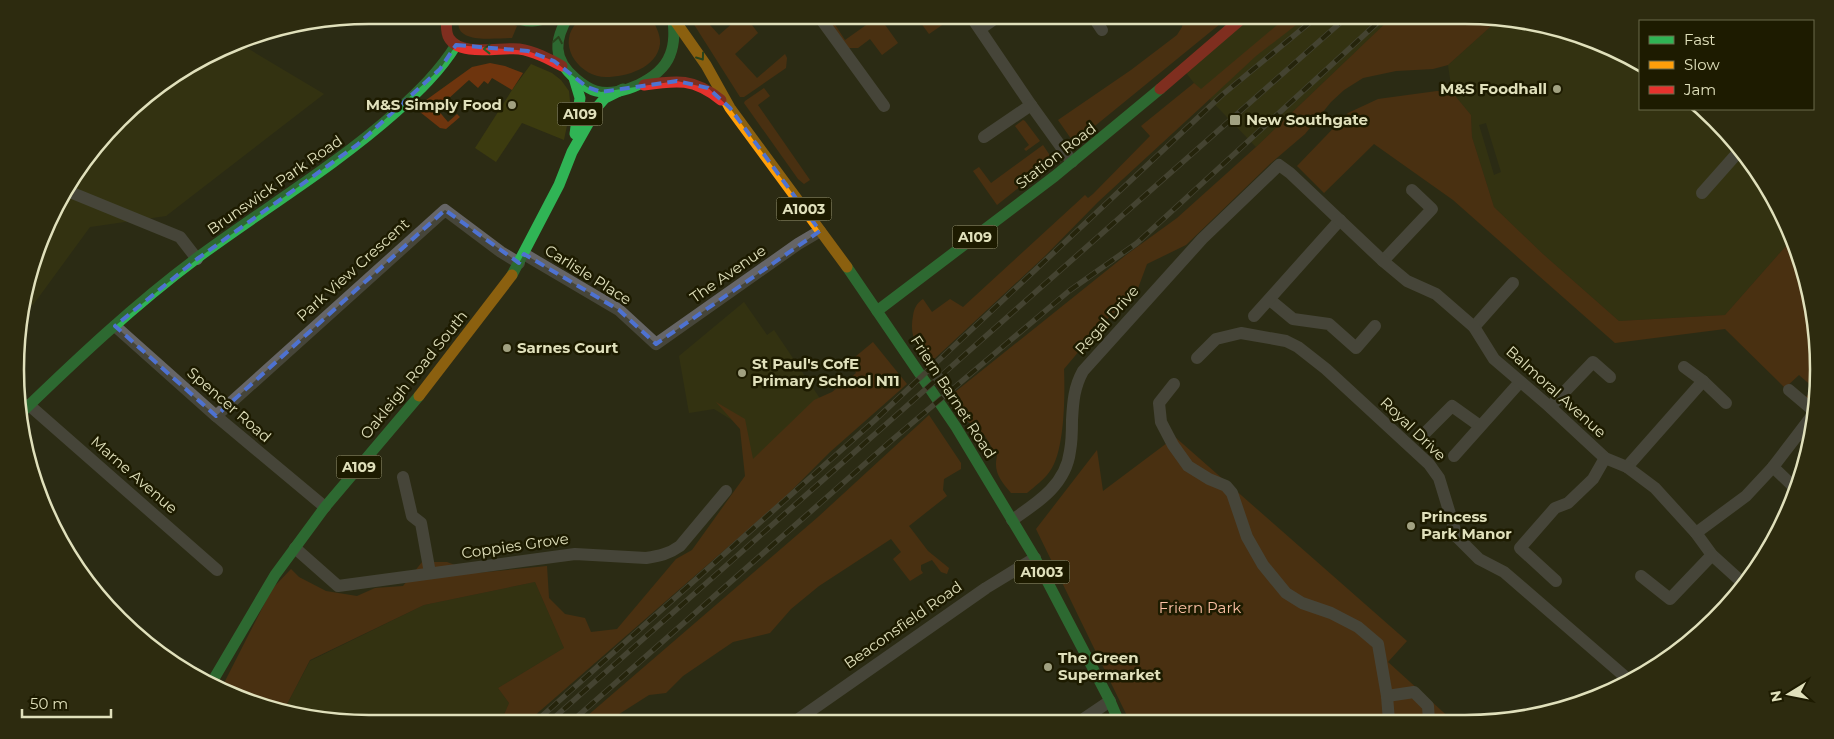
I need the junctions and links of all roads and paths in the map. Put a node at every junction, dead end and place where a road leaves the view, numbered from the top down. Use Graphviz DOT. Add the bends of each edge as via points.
graph roads {
  1 [pos="448,24"];
  2 [pos="564,24"];
  3 [pos="674,24"];
  4 [pos="678,24"];
  5 [pos="825,24"];
  6 [pos="976,24"];
  7 [pos="987,24"];
  8 [pos="1098,24"];
  9 [pos="1236,24"];
  10 [pos="980,29"];
  11 [pos="1102,30"];
  12 [pos="456,45"];
  13 [pos="562,66"];
  14 [pos="574,78"];
  15 [pos="640,85"];
  16 [pos="623,89"];
  17 [pos="1031,105"];
  18 [pos="884,106"];
  19 [pos="730,108"];
  20 [pos="984,137"];
  21 [pos="572,152"];
  22 [pos="1736,155"];
  23 [pos="1072,162"];
  24 [pos="1279,165"];
  25 [pos="1412,190"];
  26 [pos="1702,192"];
  27 [pos="72,193"];
  28 [pos="1340,220"];
  29 [pos="820,231"];
  30 [pos="197,258"];
  31 [pos="521,258"];
  32 [pos="1383,261"];
  33 [pos="1513,284"];
  34 [pos="1270,300"];
  35 [pos="877,311"];
  36 [pos="1254,316"];
  37 [pos="115,326"];
  38 [pos="1375,326"];
  39 [pos="1474,327"];
  40 [pos="656,344"];
  41 [pos="1197,358"];
  42 [pos="1684,367"];
  43 [pos="1610,377"];
  44 [pos="1520,382"];
  45 [pos="1703,382"];
  46 [pos="1174,384"];
  47 [pos="1789,390"];
  48 [pos="1726,403"];
  49 [pos="1808,406"];
  50 [pos="1550,407"];
  51 [pos="26,408"];
  52 [pos="26,410"];
  53 [pos="216,416"];
  54 [pos="1806,423"];
  55 [pos="1480,426"];
  56 [pos="1426,432"];
  57 [pos="1454,456"];
  58 [pos="1604,458"];
  59 [pos="1627,467"];
  60 [pos="1773,468"];
  61 [pos="403,477"];
  62 [pos="1791,484"];
  63 [pos="726,490"];
  64 [pos="324,507"];
  65 [pos="1012,520"];
  66 [pos="1696,533"];
  67 [pos="295,548"];
  68 [pos="1712,555"];
  69 [pos="1035,558"];
  70 [pos="217,570"];
  71 [pos="430,573"];
  72 [pos="1641,576"];
  73 [pos="1739,580"];
  74 [pos="1556,581"];
  75 [pos="1624,676"];
  76 [pos="214,678"];
  77 [pos="1388,696"];
  78 [pos="1110,701"];
  79 [pos="804,715"];
  80 [pos="1089,715"];
  81 [pos="1116,715"];
  82 [pos="1389,715"];
  83 [pos="1429,715"];
  1 -- 12 [label="main road" via="449,38"];
  13 -- 2 [label="main road, one-way" via="556,44"];
  3 -- 15 [label="main road, A1003" via="675,32 664,68"];
  4 -- 19 [label="main road, Friern Barnet Road / A1003, one-way" via="706,64"];
  5 -- 18 [label="street"];
  6 -- 10 [label="street"];
  7 -- 10 [label="street"];
  8 -- 11 [label="street"];
  9 -- 23 [label="main road, Station Road / A109" via="1157,94"];
  10 -- 17 [label="street"];
  13 -- 12 [label="main road, A1003, one-way" via="518,49"];
  12 -- 30 [label="main road, Brunswick Park Road" via="440,69 358,145"];
  13 -- 14 [label="main road, A1003"];
  14 -- 16 [label="main road, A1003" via="594,91"];
  14 -- 21 [label="main road, Oakleigh Road South / A109" via="579,86 581,107"];
  15 -- 16 [label="main road, A1003"];
  15 -- 19 [label="main road, Friern Barnet Road / A1003" via="694,82 708,88"];
  16 -- 21 [label="main road, Oakleigh Road South / A109" via="605,98 598,106"];
  17 -- 20 [label="street"];
  17 -- 23 [label="street"];
  19 -- 29 [label="main road, Friern Barnet Road / A1003"];
  21 -- 31 [label="main road, Oakleigh Road South / A109" via="559,185"];
  22 -- 26 [label="street"];
  23 -- 35 [label="main road, Station Road / A109"];
  24 -- 28 [label="street, Balmoral Avenue"];
  24 -- 65 [label="street, Regal Drive" via="1202,239 1083,372 1074,391 1070,452 1061,478 1047,495"];
  25 -- 32 [label="street" via="1432,209"];
  27 -- 30 [label="street" via="180,237"];
  28 -- 32 [label="street, Balmoral Avenue"];
  28 -- 34 [label="street"];
  29 -- 35 [label="main road, Friern Barnet Road / A1003"];
  29 -- 40 [label="street, The Avenue"];
  30 -- 37 [label="main road, Brunswick Park Road"];
  31 -- 40 [label="street, Carlisle Place" via="619,310"];
  31 -- 53 [label="street, Park View Crescent" via="501,252 445,210"];
  31 -- 64 [label="main road, Oakleigh Road South / A109" via="498,294 419,396"];
  32 -- 39 [label="street, Balmoral Avenue" via="1407,281 1436,294"];
  33 -- 39 [label="street"];
  34 -- 36 [label="street"];
  34 -- 38 [label="street" via="1293,319 1329,324 1356,348"];
  35 -- 65 [label="main road, Friern Barnet Road / A1003" via="956,427"];
  37 -- 51 [label="main road, Brunswick Park Road"];
  37 -- 53 [label="street, Spencer Road"];
  39 -- 44 [label="street, Balmoral Avenue" via="1494,359"];
  41 -- 75 [label="street, Royal Drive" via="1216,339 1242,333 1286,341 1298,347 1429,464 1439,478 1457,537 1479,559 1504,572"];
  42 -- 45 [label="street"];
  43 -- 50 [label="street" via="1593,362"];
  44 -- 50 [label="street, Balmoral Avenue"];
  44 -- 55 [label="street"];
  45 -- 48 [label="street"];
  45 -- 59 [label="street"];
  46 -- 77 [label="street" via="1159,403 1161,422 1173,445 1188,466 1226,486 1232,493 1247,538 1263,565 1286,592 1302,603 1358,627 1378,644"];
  47 -- 49 [label="street"];
  50 -- 58 [label="street, Balmoral Avenue"];
  52 -- 70 [label="street, Marne Avenue"];
  53 -- 64 [label="street, Spencer Road"];
  54 -- 60 [label="street"];
  55 -- 56 [label="street" via="1452,406"];
  55 -- 57 [label="street"];
  58 -- 59 [label="street, Balmoral Avenue"];
  58 -- 74 [label="street" via="1592,479 1568,503 1556,508 1520,548"];
  59 -- 66 [label="street, Balmoral Avenue" via="1655,488"];
  60 -- 62 [label="street"];
  60 -- 66 [label="street" via="1746,496"];
  61 -- 71 [label="street" via="412,516 420,523"];
  63 -- 71 [label="street, Coppies Grove" via="680,546 666,554 646,558 575,554"];
  64 -- 67 [label="main road, Oakleigh Road South / A109"];
  65 -- 69 [label="main road, Friern Barnet Road / A1003"];
  66 -- 68 [label="street, Balmoral Avenue"];
  67 -- 71 [label="street, Coppies Grove" via="338,586"];
  67 -- 76 [label="main road, Oakleigh Road South / A109" via="275,575"];
  68 -- 72 [label="street" via="1670,599"];
  68 -- 73 [label="street, Balmoral Avenue"];
  69 -- 78 [label="main road, Friern Barnet Road / A1003"];
  69 -- 79 [label="street, Beaconsfield Road" via="986,588"];
  77 -- 82 [label="street"];
  77 -- 83 [label="street" via="1414,692 1428,706"];
  78 -- 80 [label="street"];
  78 -- 81 [label="main road, Friern Barnet Road / A1003"];
}
